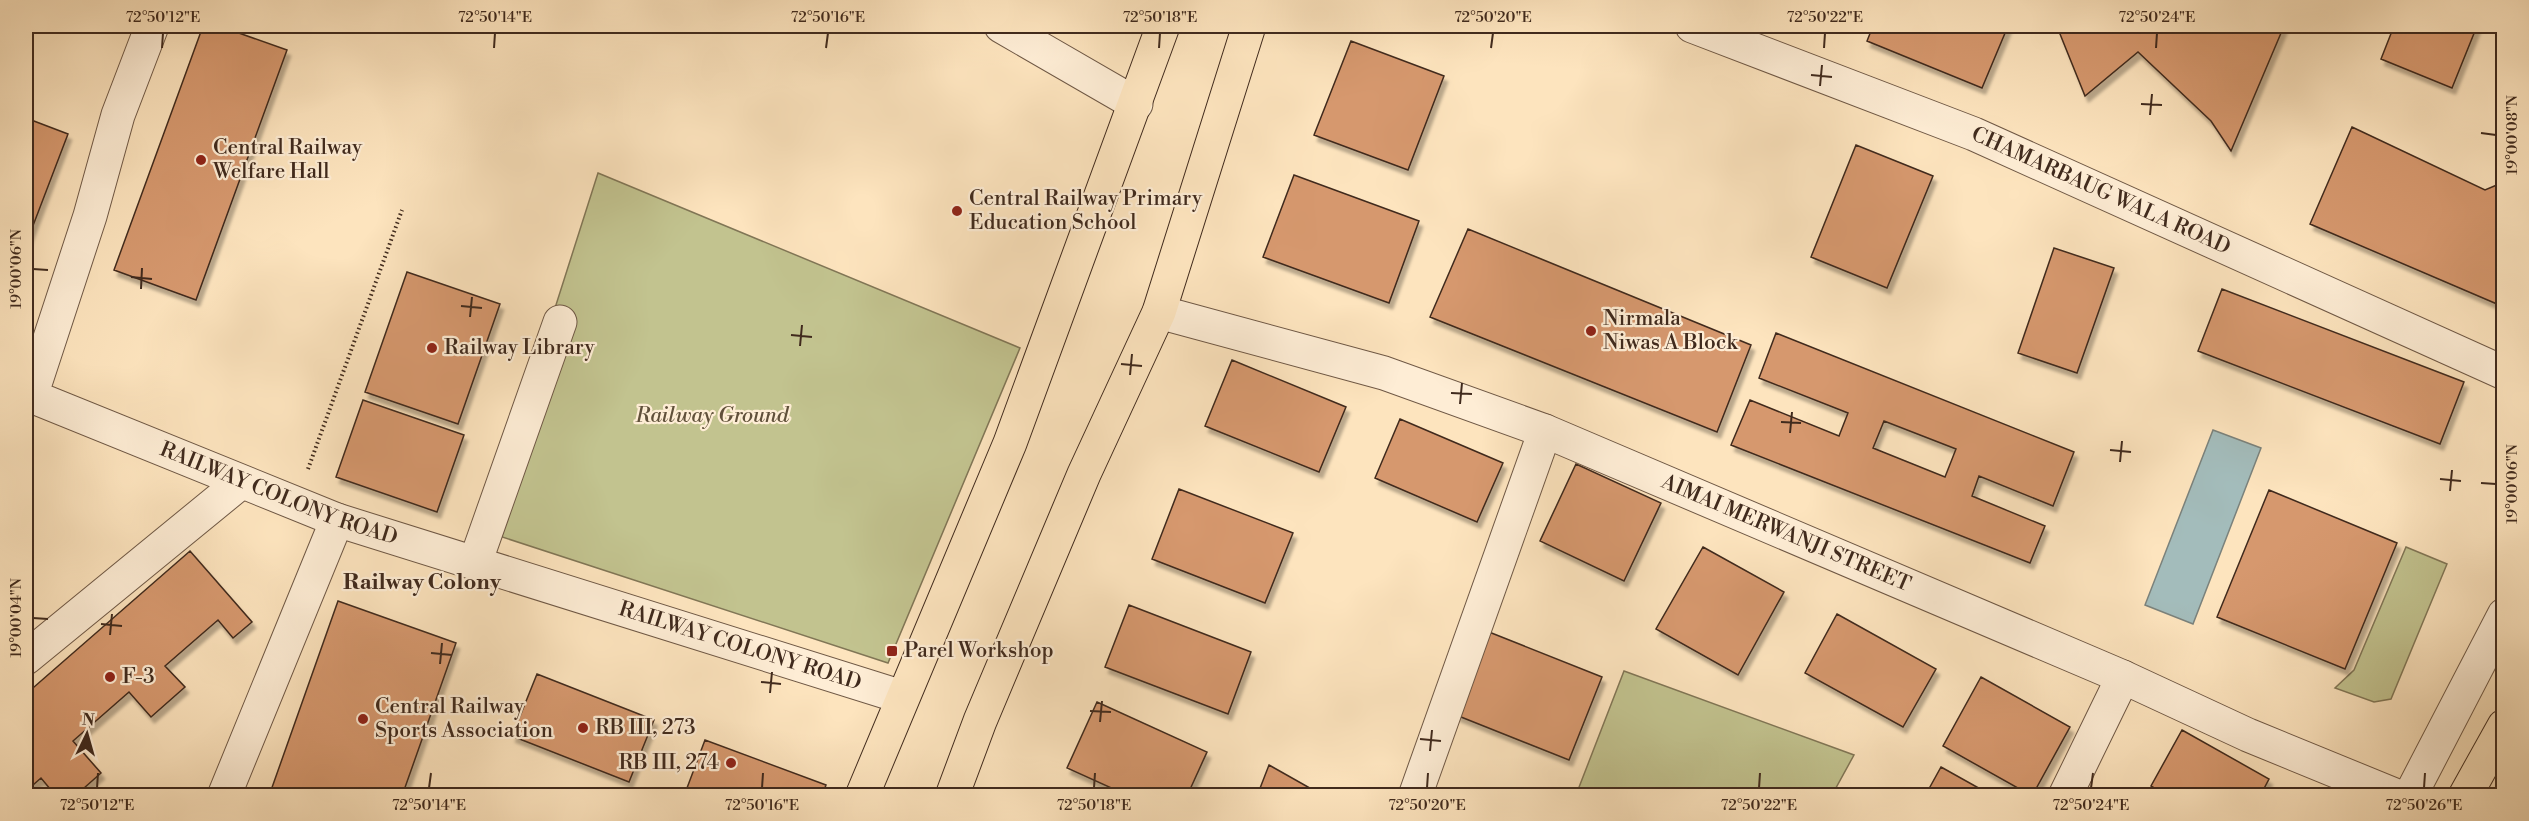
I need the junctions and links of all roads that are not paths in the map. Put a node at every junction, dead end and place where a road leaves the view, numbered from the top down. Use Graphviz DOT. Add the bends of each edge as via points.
graph roads {
  1 [pos="152,26"];
  2 [pos="1001,26"];
  3 [pos="1163,26"];
  4 [pos="1249,26"];
  5 [pos="1692,26"];
  6 [pos="1136,104"];
  7 [pos="1159,312"];
  8 [pos="560,322"];
  9 [pos="2504,373"];
  10 [pos="28,406"];
  11 [pos="1545,431"];
  12 [pos="241,482"];
  13 [pos="337,520"];
  14 [pos="475,563"];
  15 [pos="2504,615"];
  16 [pos="26,658"];
  17 [pos="2123,677"];
  18 [pos="902,697"];
  19 [pos="2504,726"];
  20 [pos="224,795"];
  21 [pos="862,795"];
  22 [pos="952,795"];
  23 [pos="1415,795"];
  24 [pos="2065,795"];
  25 [pos="2397,795"];
  26 [pos="2410,795"];
  27 [pos="2465,795"];
  1 -- 10 [label="street, RAILWAY COLONY ROAD" via="118,115 90,216"];
  2 -- 6 [label="street"];
  3 -- 6 [label="main road"];
  4 -- 7 [label="main road"];
  5 -- 9 [label="street, CHAMARBAUG WALA ROAD" via="1974,134"];
  6 -- 18 [label="main road" via="1010,443"];
  7 -- 11 [label="street, AIMAI MERWANJI STREET" via="1384,373"];
  7 -- 22 [label="main road" via="1084,474"];
  8 -- 14 [label="street"];
  10 -- 12 [label="street, RAILWAY COLONY ROAD"];
  11 -- 17 [label="street, AIMAI MERWANJI STREET"];
  11 -- 23 [label="street"];
  12 -- 13 [label="street, RAILWAY COLONY ROAD"];
  12 -- 16 [label="street"];
  13 -- 14 [label="street, RAILWAY COLONY ROAD"];
  13 -- 20 [label="street"];
  14 -- 18 [label="street, RAILWAY COLONY ROAD"];
  15 -- 26 [label="street"];
  17 -- 24 [label="street"];
  17 -- 25 [label="street, AIMAI MERWANJI STREET" via="2248,735"];
  18 -- 21 [label="main road"];
  19 -- 27 [label="main road"];
}
